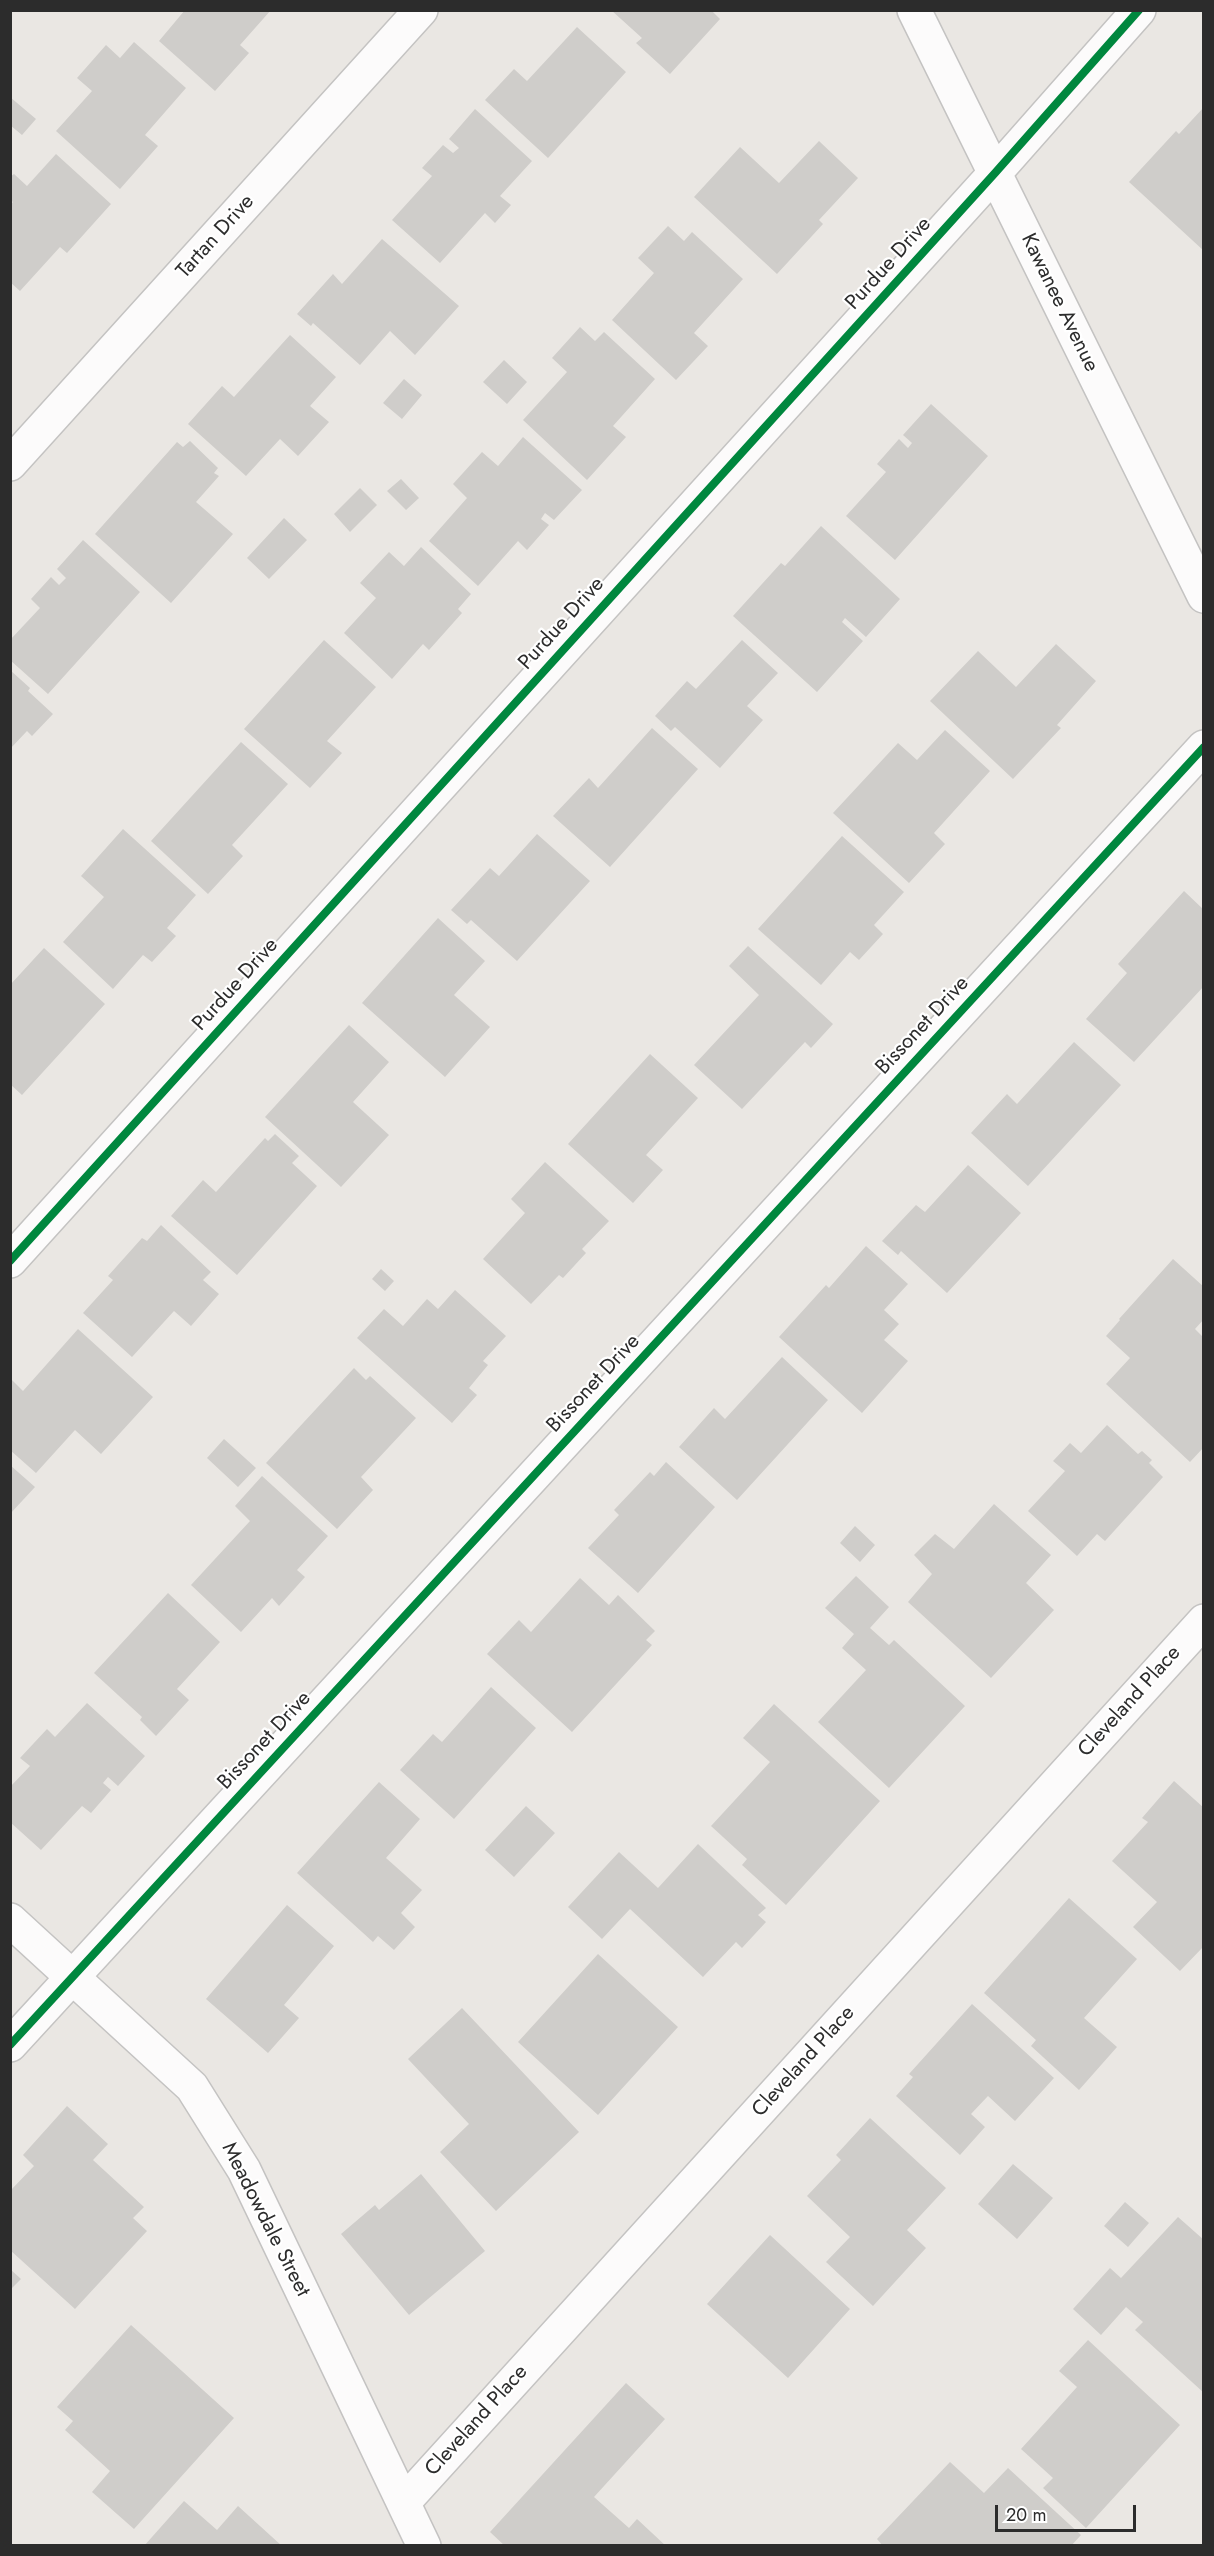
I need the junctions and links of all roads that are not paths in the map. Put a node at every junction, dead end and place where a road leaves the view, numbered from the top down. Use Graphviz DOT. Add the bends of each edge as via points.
graph roads {
  1 [pos="421,10"];
  2 [pos="915,10"];
  3 [pos="1139,10"];
  4 [pos="995,173"];
  5 [pos="10,464"];
  6 [pos="1203,596"];
  7 [pos="1203,747"];
  8 [pos="10,1261"];
  9 [pos="1203,1621"];
  10 [pos="10,1920"];
  11 [pos="73,1977"];
  12 [pos="10,2045"];
  13 [pos="404,2502"];
  14 [pos="424,2546"];
  1 -- 5 [label="street, Tartan Drive"];
  2 -- 4 [label="street, Kawanee Avenue"];
  3 -- 4 [label="street, Purdue Drive"];
  4 -- 6 [label="street, Kawanee Avenue"];
  4 -- 8 [label="street, Purdue Drive"];
  7 -- 11 [label="street, Bissonet Drive"];
  9 -- 13 [label="street, Cleveland Place"];
  10 -- 11 [label="street, Meadowdale Street"];
  11 -- 12 [label="street, Bissonet Drive"];
  11 -- 13 [label="street, Meadowdale Street" via="192,2087 244,2170"];
  13 -- 14 [label="street, Meadowdale Street"];
}
